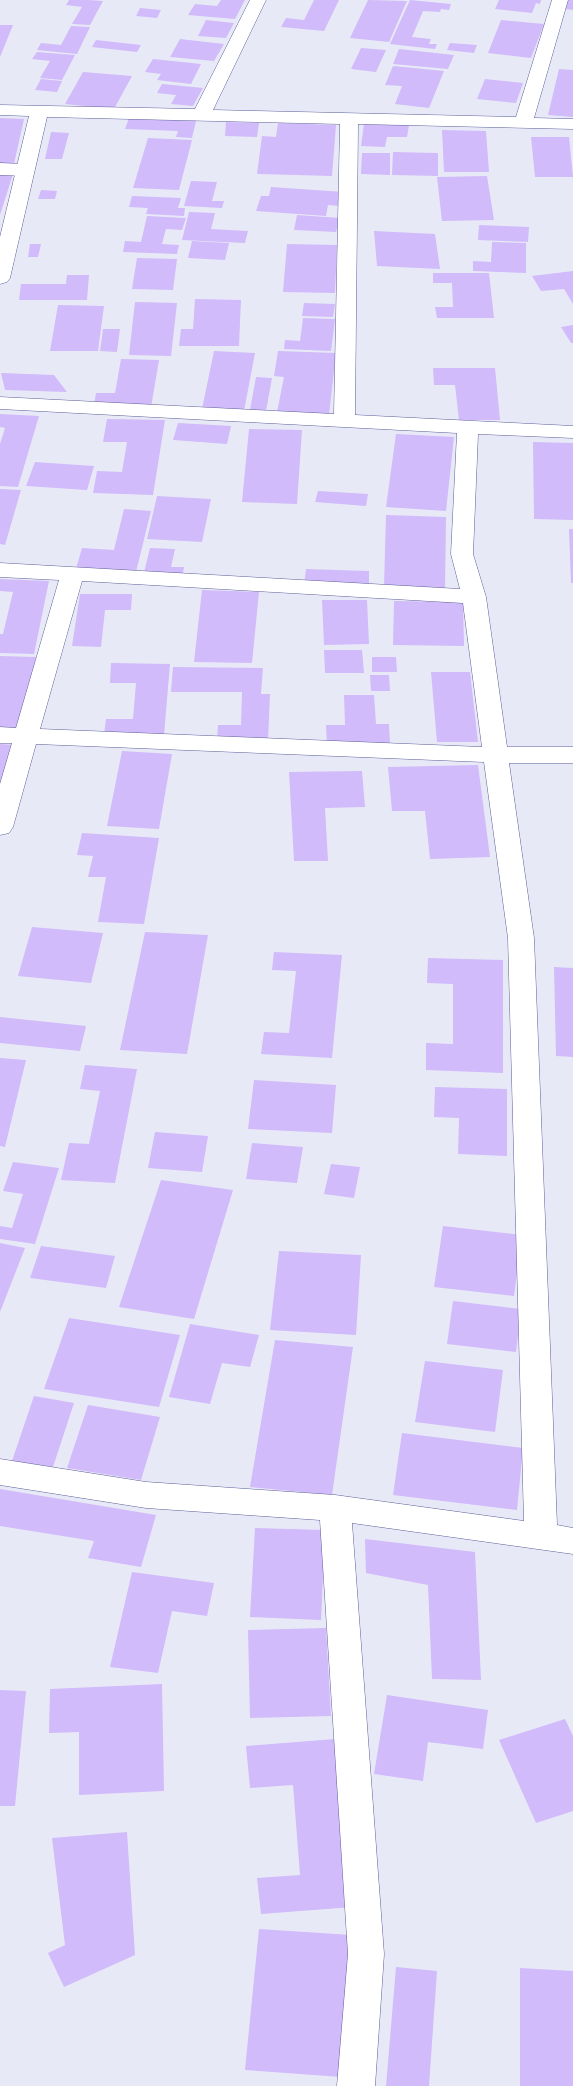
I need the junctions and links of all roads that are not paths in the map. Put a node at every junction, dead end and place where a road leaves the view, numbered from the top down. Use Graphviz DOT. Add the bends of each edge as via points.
graph roads {
  1 [pos="258,0"];
  2 [pos="560,0"];
  3 [pos="0,110"];
  4 [pos="39,112"];
  5 [pos="201,115"];
  6 [pos="349,117"];
  7 [pos="524,123"];
  8 [pos="573,124"];
  9 [pos="0,169"];
  10 [pos="25,170"];
  11 [pos="0,278"];
  12 [pos="0,403"];
  13 [pos="344,422"];
  14 [pos="468,427"];
  15 [pos="573,432"];
  16 [pos="0,570"];
  17 [pos="72,576"];
  18 [pos="474,597"];
  19 [pos="0,735"];
  20 [pos="25,736"];
  21 [pos="573,755"];
  22 [pos="494,756"];
  23 [pos="0,828"];
  24 [pos="0,1472"];
  25 [pos="335,1508"];
  26 [pos="541,1536"];
  27 [pos="573,1541"];
  28 [pos="356,2086"];
  1 -- 5 [label="street"];
  2 -- 7 [label="street"];
  3 -- 4 [label="street"];
  4 -- 5 [label="street"];
  4 -- 10 [label="street"];
  5 -- 6 [label="street"];
  6 -- 7 [label="street"];
  6 -- 13 [label="street"];
  7 -- 8 [label="street"];
  9 -- 10 [label="street"];
  10 -- 11 [label="street"];
  12 -- 13 [label="street"];
  13 -- 14 [label="street"];
  14 -- 15 [label="street"];
  14 -- 18 [label="street" via="462,554"];
  16 -- 17 [label="street"];
  17 -- 18 [label="street"];
  17 -- 20 [label="street"];
  18 -- 22 [label="street"];
  19 -- 20 [label="street"];
  20 -- 22 [label="street"];
  20 -- 23 [label="street"];
  21 -- 22 [label="street"];
  22 -- 26 [label="street" via="521,938"];
  24 -- 25 [label="street" via="146,1495"];
  25 -- 26 [label="street"];
  25 -- 28 [label="street" via="366,1954"];
  26 -- 27 [label="street"];
}
